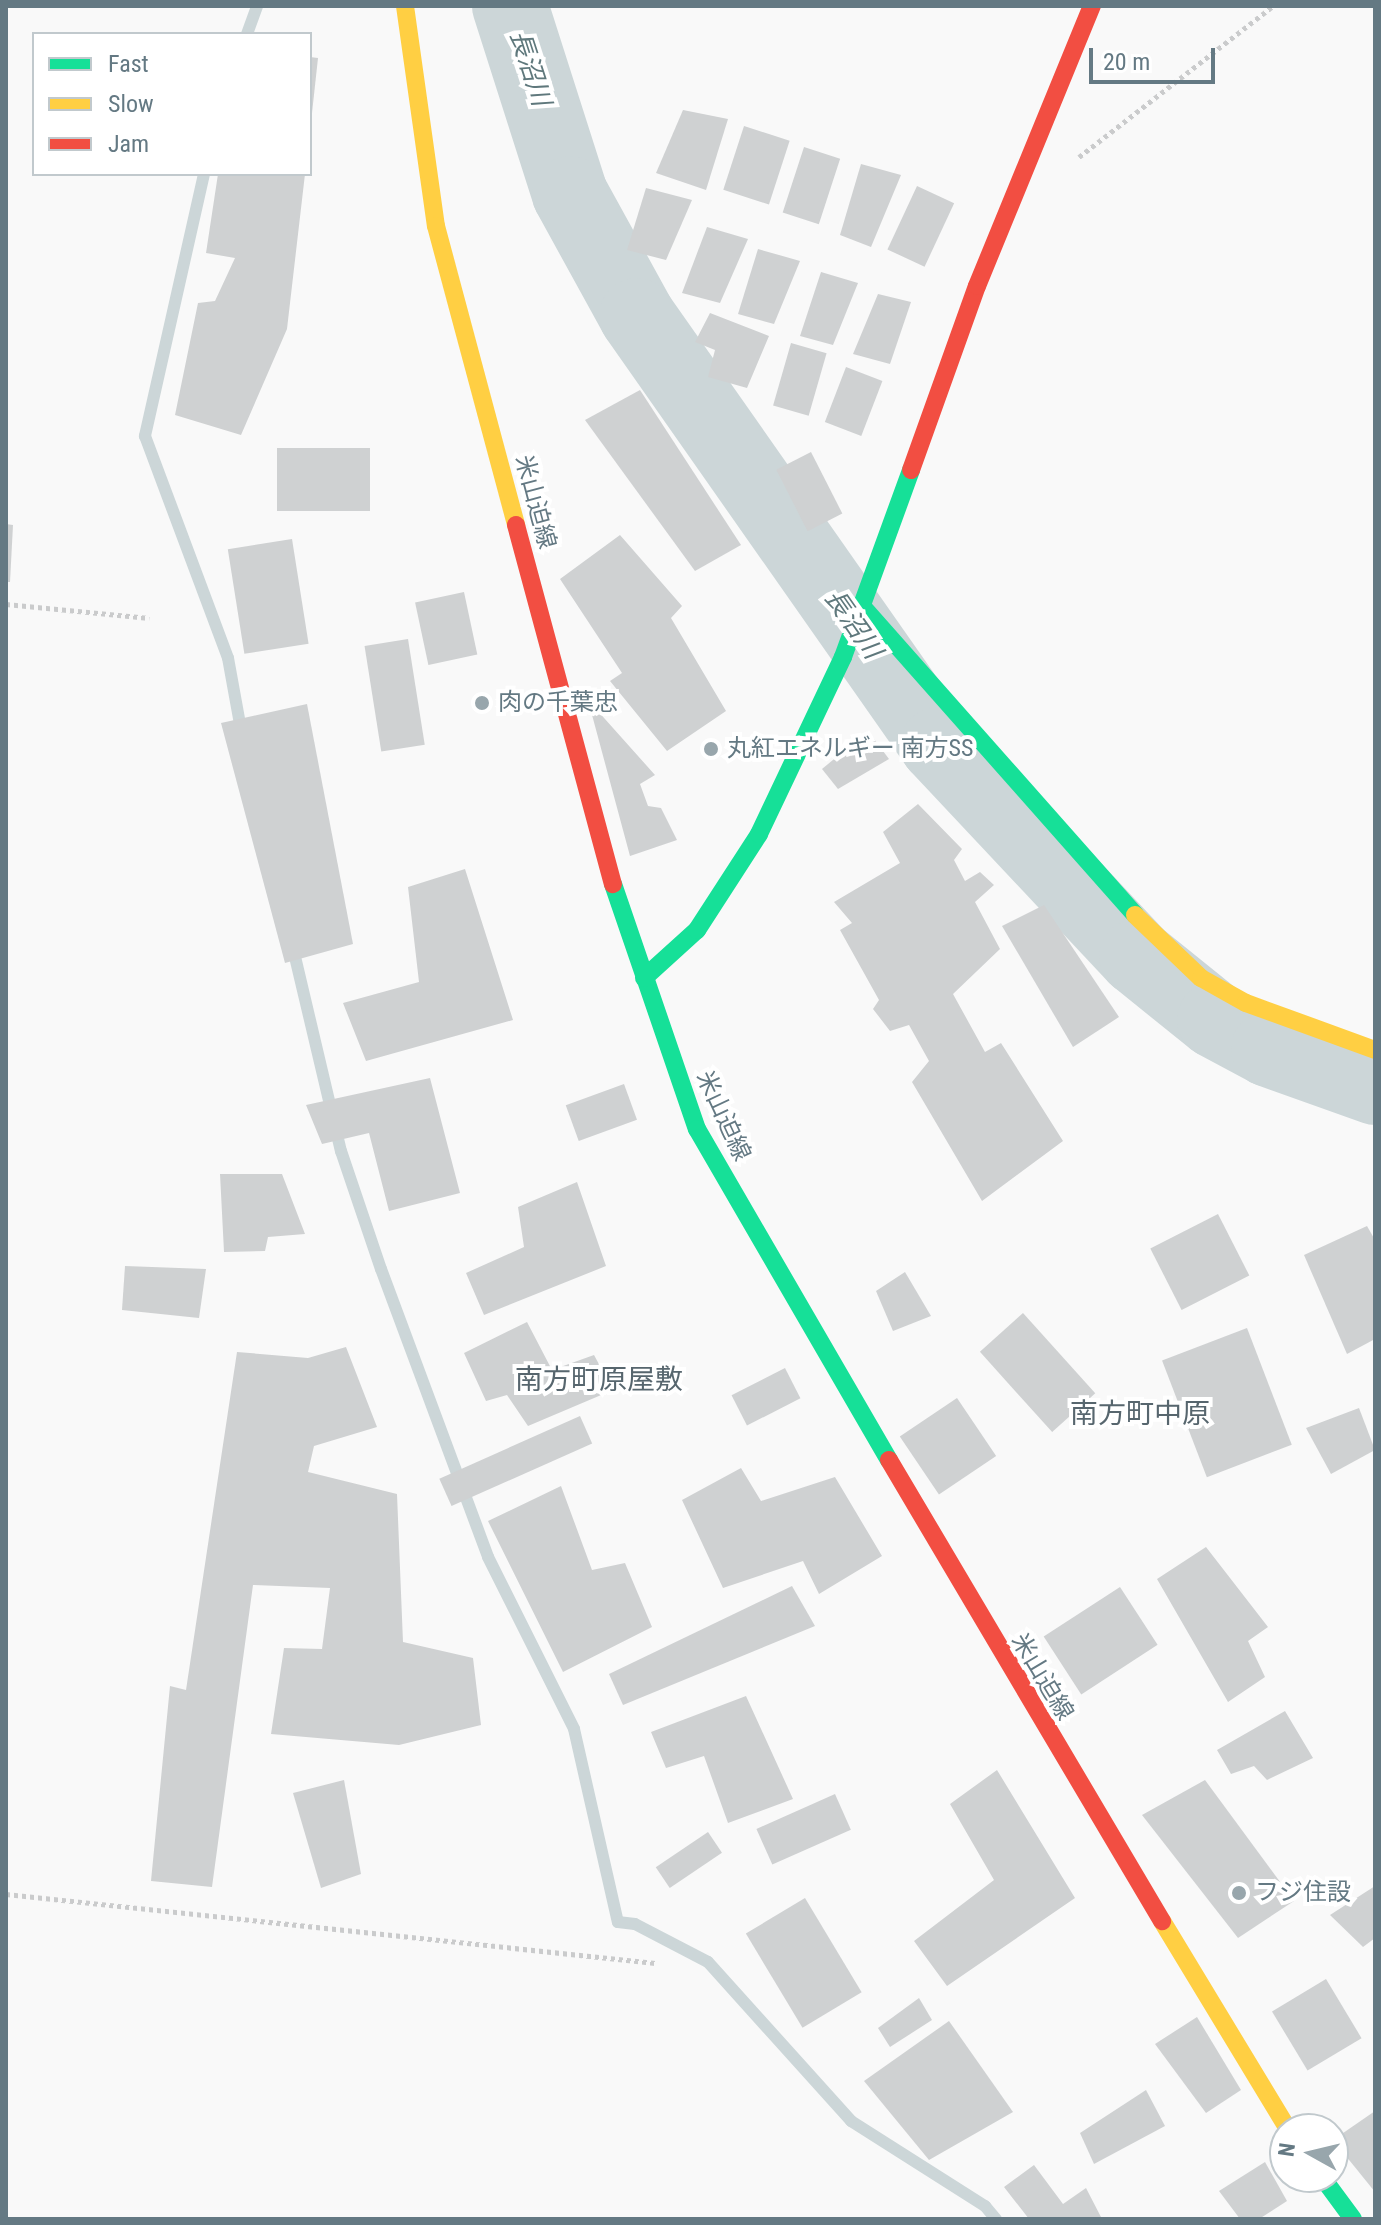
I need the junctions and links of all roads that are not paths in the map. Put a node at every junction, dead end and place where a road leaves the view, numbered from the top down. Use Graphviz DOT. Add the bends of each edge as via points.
graph roads {
  1 [pos="405,6"];
  2 [pos="1092,6"];
  3 [pos="860,609"];
  4 [pos="644,978"];
  5 [pos="1375,1050"];
  6 [pos="1278,2113"];
  7 [pos="1334,2193"];
  8 [pos="1353,2219"];
  1 -- 4 [label="main road, 米山迫線" via="436,226 624,924"];
  2 -- 3 [label="main road" via="977,286"];
  3 -- 4 [label="main road" via="843,657 759,834 697,930"];
  3 -- 5 [label="main road" via="1159,943 1201,978 1246,1003"];
  4 -- 6 [label="main road, 米山迫線" via="697,1129 1017,1682"];
  7 -- 8 [label="main road"];
}
